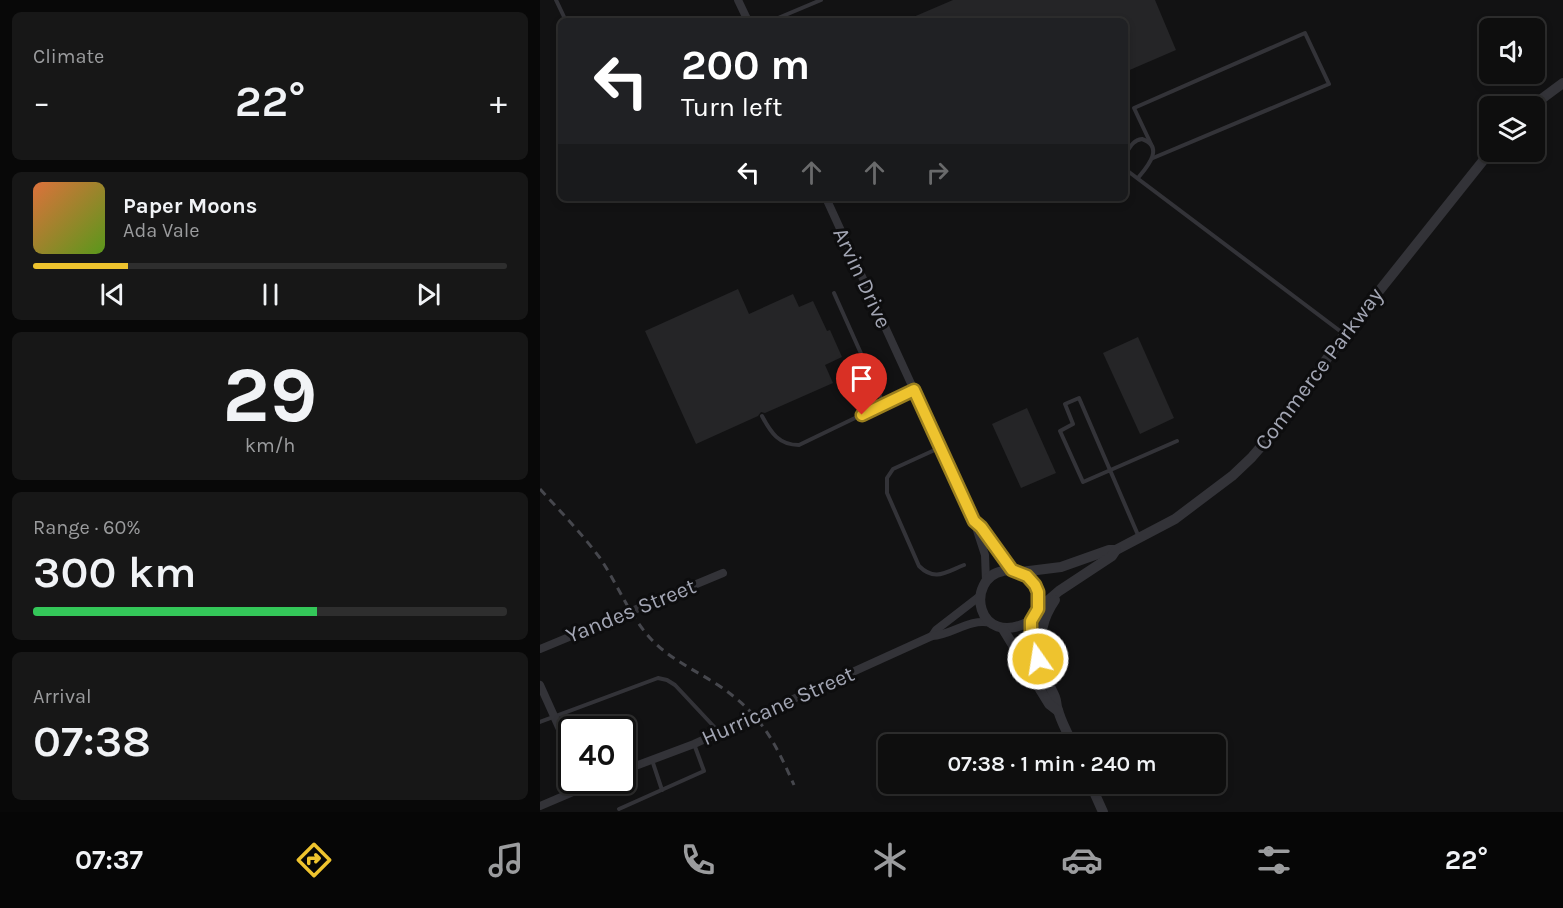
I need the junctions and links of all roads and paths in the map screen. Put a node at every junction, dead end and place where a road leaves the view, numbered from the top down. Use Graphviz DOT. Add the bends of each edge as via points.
graph roads {
  1 [pos="556,0"];
  2 [pos="738,0"];
  3 [pos="821,0"];
  4 [pos="565,18"];
  5 [pos="746,18"];
  6 [pos="778,18"];
  7 [pos="1563,83"];
  8 [pos="1545,96"];
  9 [pos="1151,144"];
  10 [pos="1128,150"];
  11 [pos="1153,159"];
  12 [pos="1482,162"];
  13 [pos="1128,171"];
  14 [pos="1138,178"];
  15 [pos="827,201"];
  16 [pos="834,293"];
  17 [pos="1344,334"];
  18 [pos="914,390"];
  19 [pos="884,405"];
  20 [pos="762,416"];
  21 [pos="1177,441"];
  22 [pos="940,447"];
  23 [pos="1110,472"];
  24 [pos="974,521"];
  25 [pos="1140,538"];
  26 [pos="1116,550"];
  27 [pos="964,565"];
  28 [pos="1016,571"];
  29 [pos="723,573"];
  30 [pos="986,581"];
  31 [pos="1059,591"];
  32 [pos="980,596"];
  33 [pos="1038,609"];
  34 [pos="1031,621"];
  35 [pos="991,623"];
  36 [pos="1003,628"];
  37 [pos="932,636"];
  38 [pos="540,649"];
  39 [pos="1045,676"];
  40 [pos="540,685"];
  41 [pos="1058,711"];
  42 [pos="554,716"];
  43 [pos="540,722"];
  44 [pos="558,725"];
  45 [pos="718,732"];
  46 [pos="1068,734"];
  47 [pos="694,744"];
  48 [pos="652,759"];
  49 [pos="636,765"];
  50 [pos="663,790"];
  51 [pos="566,794"];
  52 [pos="1095,794"];
  53 [pos="544,807"];
  54 [pos="619,809"];
  55 [pos="1102,812"];
  1 -- 4 [label="lane"];
  2 -- 5 [label="street"];
  3 -- 6 [label="lane"];
  7 -- 8 [label="street"];
  9 -- 10 [label="lane" via="1137,140"];
  9 -- 11 [label="lane"];
  9 -- 11 [label="lane" via="1134,108 1305,33 1329,84"];
  11 -- 14 [label="lane"];
  12 -- 17 [label="street, Commerce Parkway"];
  13 -- 14 [label="lane"];
  14 -- 17 [label="lane"];
  15 -- 18 [label="street, Arvin Drive"];
  16 -- 19 [label="lane"];
  17 -- 25 [label="street, Commerce Parkway" via="1252,457 1193,506"];
  18 -- 19 [label="lane"];
  18 -- 22 [label="street, Arvin Drive"];
  19 -- 20 [label="lane" via="799,445 787,445 776,438"];
  21 -- 23 [label="lane"];
  22 -- 24 [label="street, Arvin Drive"];
  22 -- 27 [label="lane" via="893,469 887,478 887,493 926,574 938,576"];
  23 -- 23 [label="lane" via="1079,398 1065,404 1073,423 1060,431 1083,482"];
  23 -- 25 [label="lane"];
  24 -- 28 [label="street, Arvin Drive"];
  24 -- 30 [label="street, Arvin Drive" via="985,555"];
  25 -- 26 [label="street, Commerce Parkway"];
  26 -- 28 [label="street, Commerce Parkway" via="1061,567"];
  26 -- 31 [label="street, Commerce Parkway"];
  28 -- 30 [label="street" via="997,572"];
  28 -- 33 [label="street, Arvin Drive" via="1035,585"];
  29 -- 38 [label="street, Yandes Street"];
  30 -- 32 [label="street, Arvin Drive"];
  31 -- 33 [label="street, Commerce Parkway"];
  31 -- 39 [label="street" via="1042,625"];
  32 -- 35 [label="street"];
  32 -- 37 [label="street, Hurricane Street"];
  33 -- 34 [label="street"];
  34 -- 36 [label="street"];
  34 -- 39 [label="street" via="1033,646"];
  35 -- 36 [label="street"];
  35 -- 37 [label="street, Hurricane Street" via="973,622"];
  36 -- 41 [label="street" via="1049,704"];
  37 -- 45 [label="street, Hurricane Street"];
  39 -- 41 [label="street"];
  40 -- 42 [label="street"];
  41 -- 46 [label="street"];
  42 -- 43 [label="lane"];
  42 -- 44 [label="street"];
  42 -- 45 [label="lane" via="658,678 675,685"];
  45 -- 47 [label="street, Hurricane Street"];
  47 -- 48 [label="street, Hurricane Street"];
  47 -- 50 [label="lane" via="704,771"];
  48 -- 49 [label="street, Hurricane Street"];
  48 -- 50 [label="lane"];
  50 -- 54 [label="lane"];
  51 -- 53 [label="street"];
  52 -- 55 [label="street"];
}
